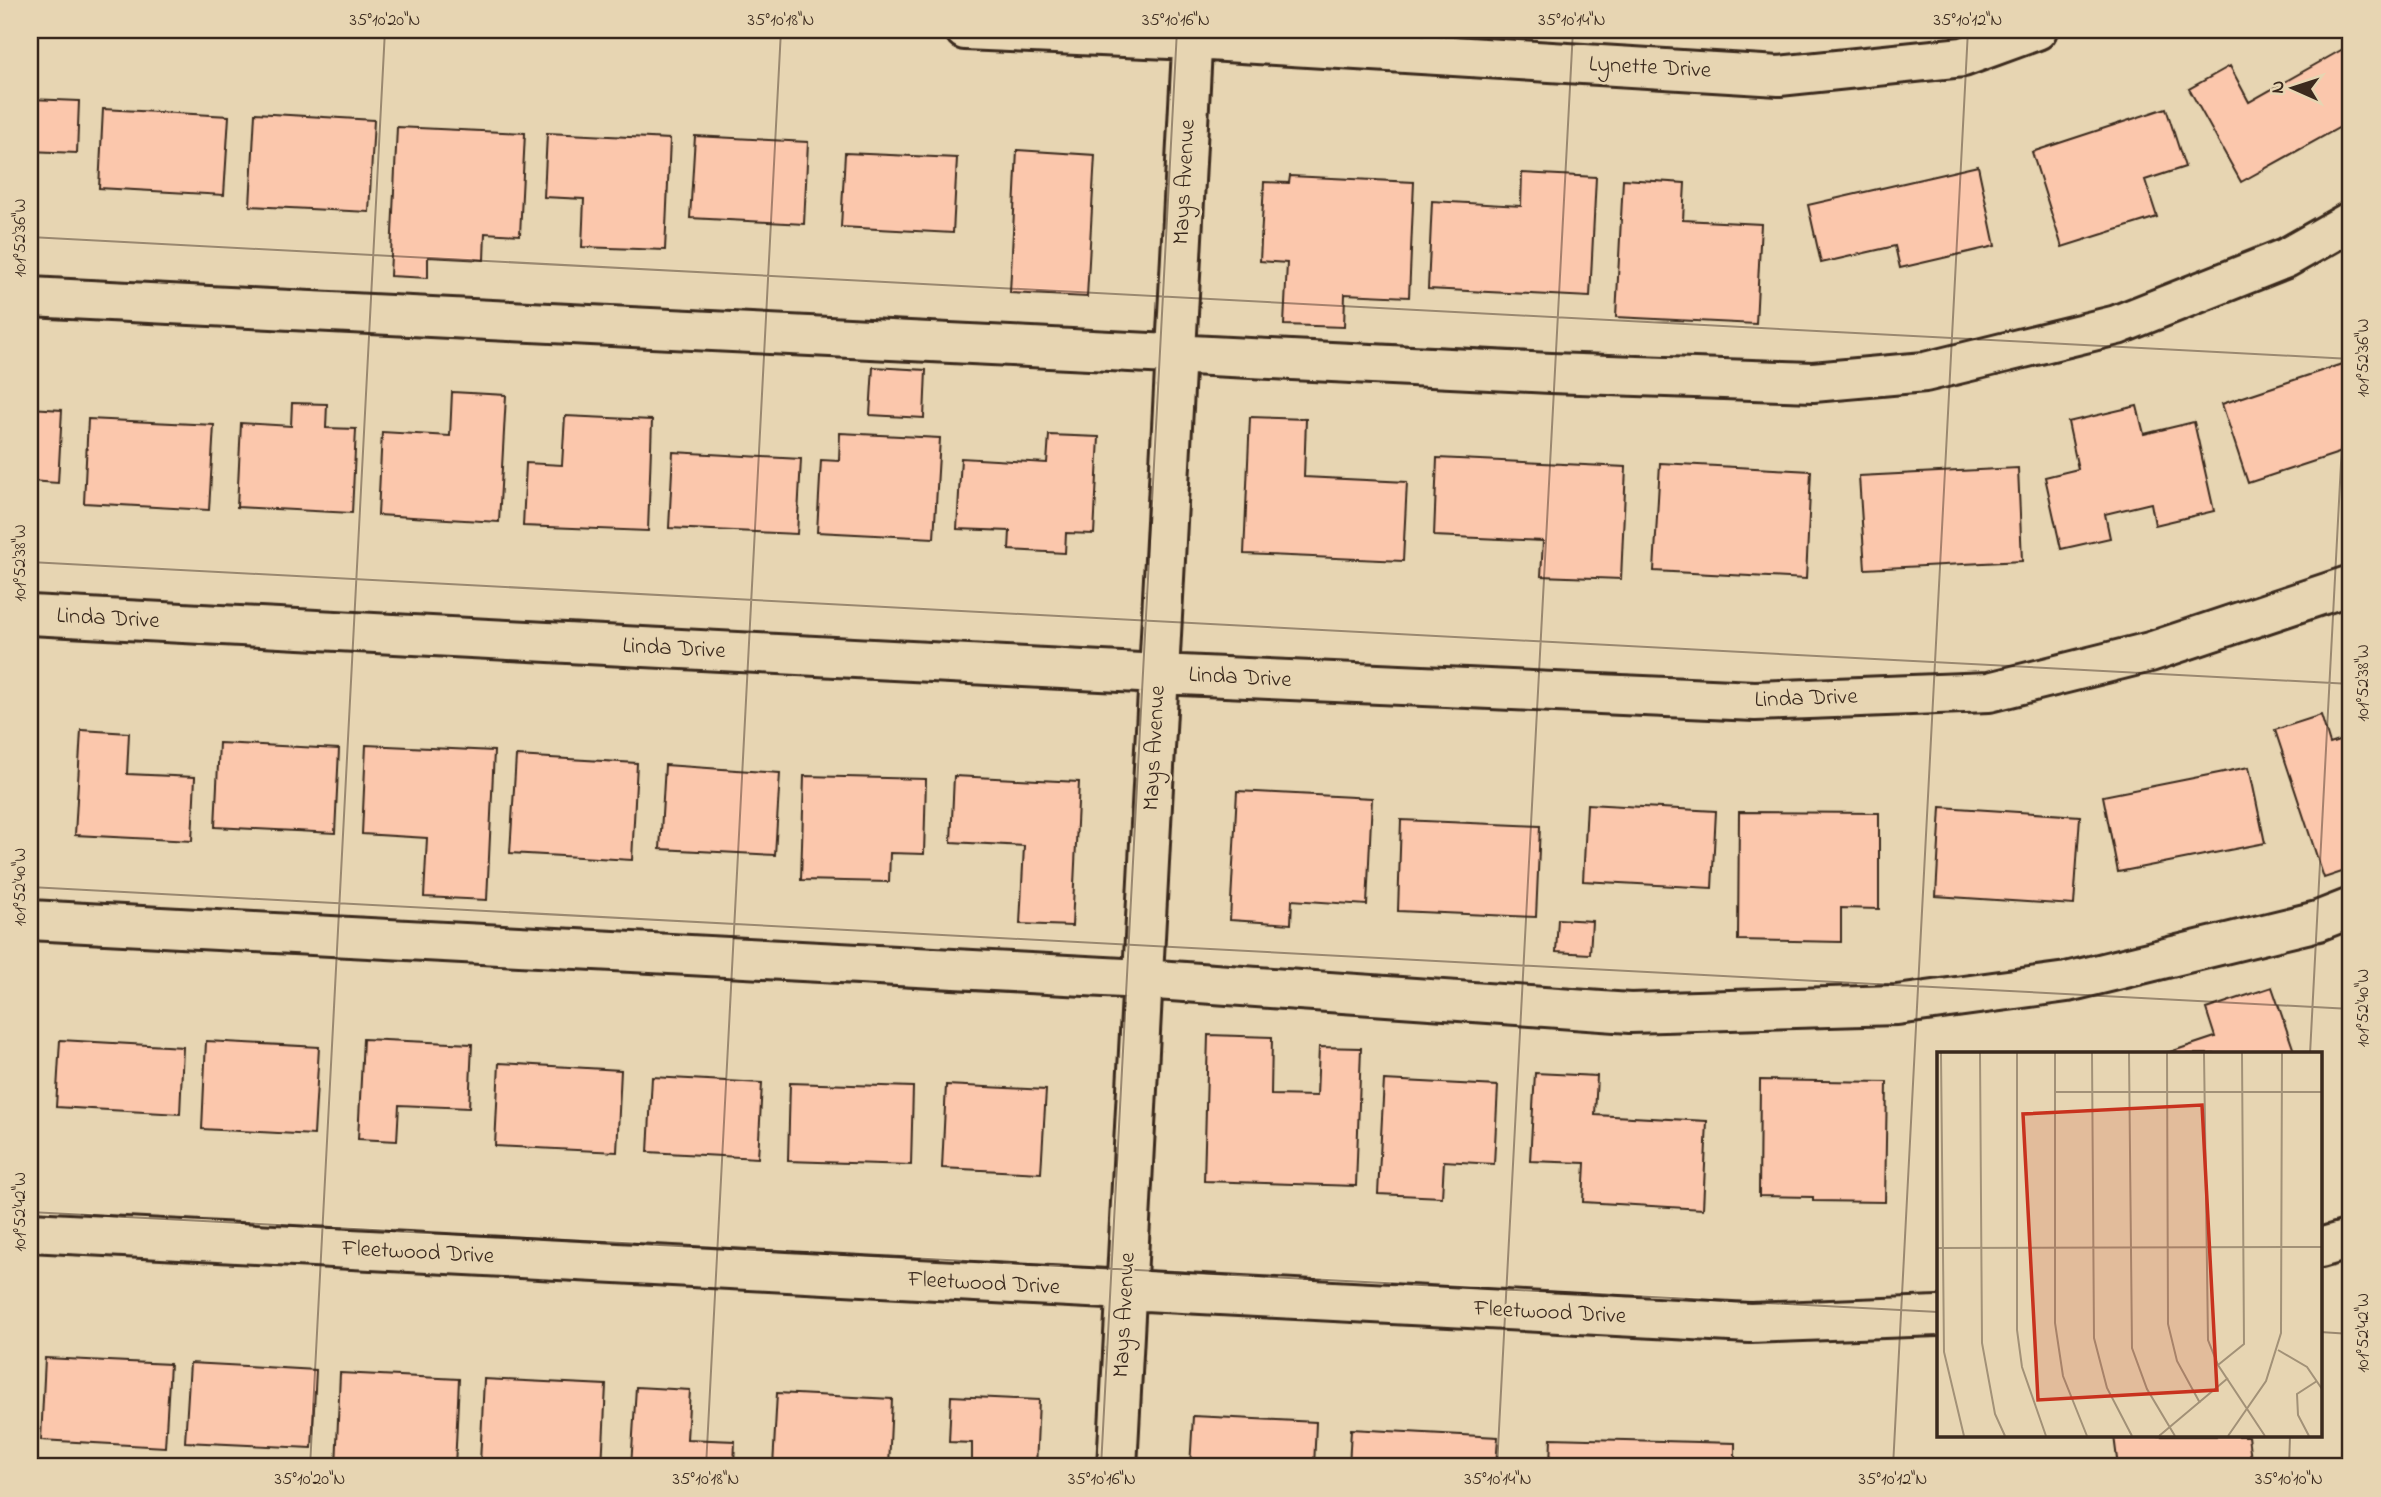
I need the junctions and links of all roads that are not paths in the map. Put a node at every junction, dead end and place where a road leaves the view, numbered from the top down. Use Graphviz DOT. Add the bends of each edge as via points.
graph roads {
  1 [pos="965,30"];
  2 [pos="2037,30"];
  3 [pos="1193,35"];
  4 [pos="2351,221"];
  5 [pos="30,297"];
  6 [pos="1176,355"];
  7 [pos="2351,585"];
  8 [pos="30,615"];
  9 [pos="1159,674"];
  10 [pos="2351,908"];
  11 [pos="30,920"];
  12 [pos="1142,979"];
  13 [pos="30,1232"];
  14 [pos="2351,1239"];
  15 [pos="2322,1247"];
  16 [pos="1126,1292"];
  17 [pos="1937,1316"];
  18 [pos="1117,1467"];
  1 -- 3 [label="street, Lynette Drive"];
  2 -- 3 [label="street, Lynette Drive" via="1963,57 1779,76"];
  3 -- 6 [label="street, Mays Avenue"];
  4 -- 6 [label="street" via="2286,258 2117,325 1925,372 1813,382"];
  5 -- 6 [label="street"];
  6 -- 9 [label="street, Mays Avenue"];
  7 -- 9 [label="street, Linda Drive" via="2150,652 1989,692 1755,702"];
  8 -- 9 [label="street, Linda Drive"];
  9 -- 12 [label="street, Mays Avenue"];
  10 -- 12 [label="street" via="2318,921 2067,982 1896,1005 1630,1013"];
  11 -- 12 [label="street"];
  12 -- 16 [label="street, Mays Avenue"];
  13 -- 16 [label="street, Fleetwood Drive"];
  14 -- 15 [label="street"];
  16 -- 17 [label="street, Fleetwood Drive" via="1750,1323"];
  16 -- 18 [label="street, Mays Avenue"];
}
